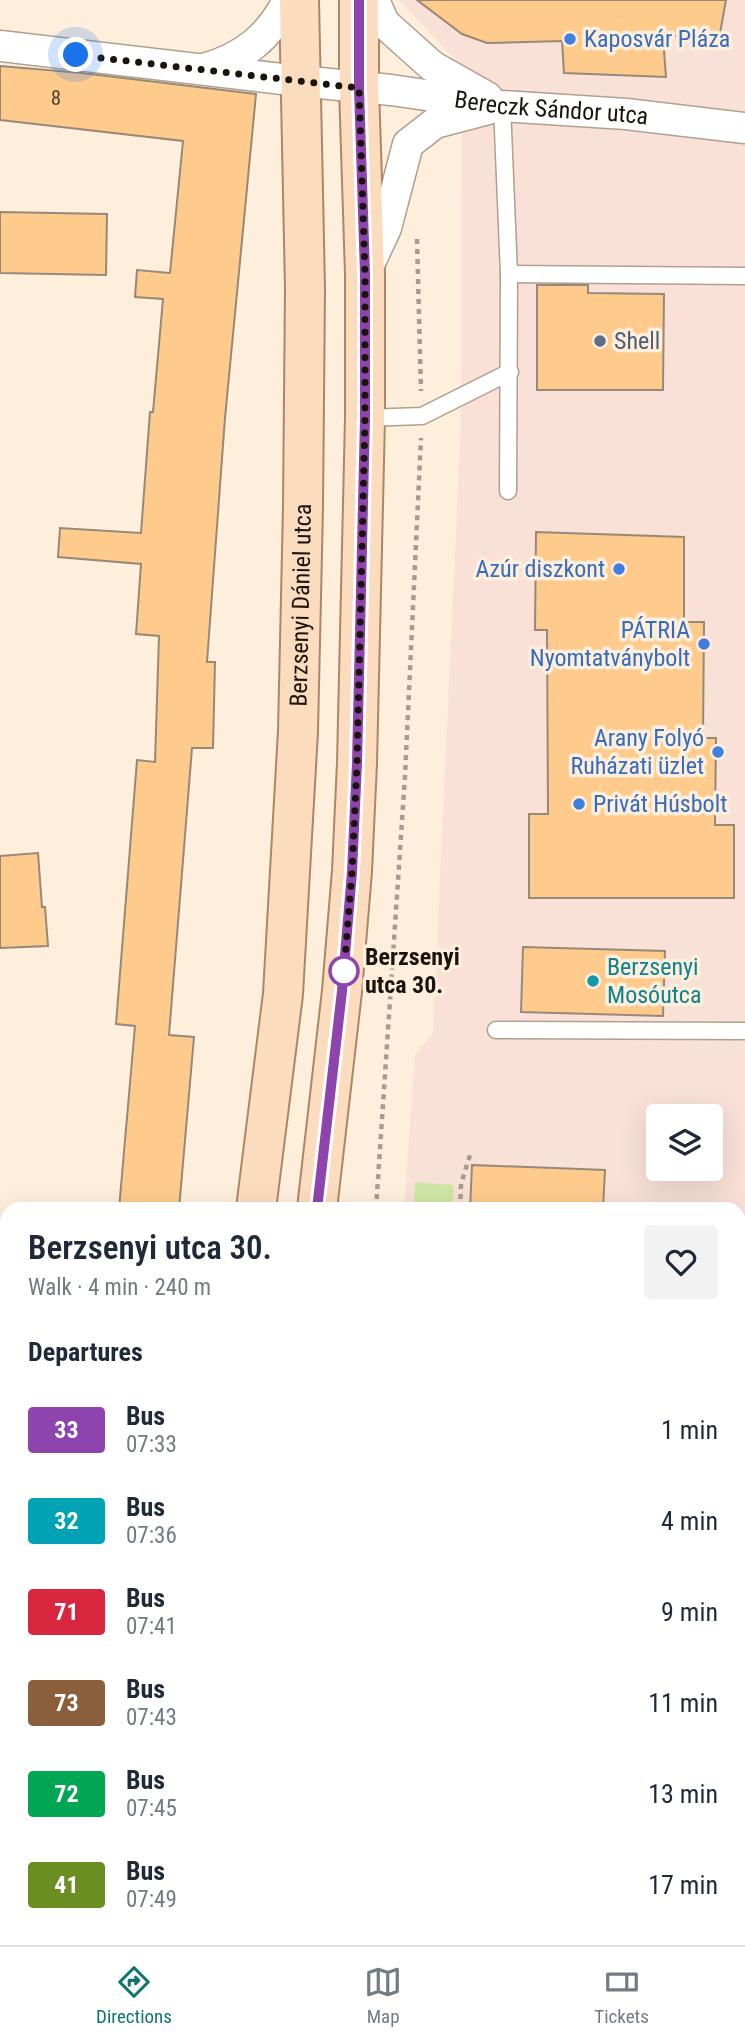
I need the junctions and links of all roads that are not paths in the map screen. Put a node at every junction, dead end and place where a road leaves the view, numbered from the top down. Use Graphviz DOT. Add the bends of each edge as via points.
graph roads {
  1 [pos="288,0"];
  2 [pos="299,0"];
  3 [pos="359,0"];
  4 [pos="374,0"];
  5 [pos="0,46"];
  6 [pos="204,69"];
  7 [pos="299,82"];
  8 [pos="359,88"];
  9 [pos="502,106"];
  10 [pos="745,128"];
  11 [pos="365,274"];
  12 [pos="509,274"];
  13 [pos="745,276"];
  14 [pos="509,372"];
  15 [pos="365,418"];
  16 [pos="508,491"];
  17 [pos="496,1030"];
  18 [pos="745,1031"];
  19 [pos="256,1202"];
  20 [pos="318,1202"];
  1 -- 6 [label="street" via="269,31 254,45 225,63"];
  2 -- 7 [label="main road, Berzsenyi Dániel utca"];
  3 -- 8 [label="main road"];
  4 -- 9 [label="street" via="383,23 432,66"];
  5 -- 6 [label="street, Bereczk Sándor utca"];
  6 -- 7 [label="street, Bereczk Sándor utca"];
  7 -- 8 [label="street, Bereczk Sándor utca"];
  7 -- 19 [label="main road, Berzsenyi Dániel utca" via="304,303 298,731 283,994"];
  8 -- 9 [label="street, Bereczk Sándor utca"];
  8 -- 11 [label="main road"];
  9 -- 10 [label="street, Bereczk Sándor utca"];
  9 -- 11 [label="street" via="435,123 408,144 386,228"];
  9 -- 12 [label="lane"];
  11 -- 15 [label="main road"];
  12 -- 13 [label="lane"];
  12 -- 14 [label="lane"];
  14 -- 15 [label="lane" via="422,416"];
  14 -- 16 [label="lane"];
  15 -- 20 [label="main road" via="352,872"];
  17 -- 18 [label="lane"];
}
